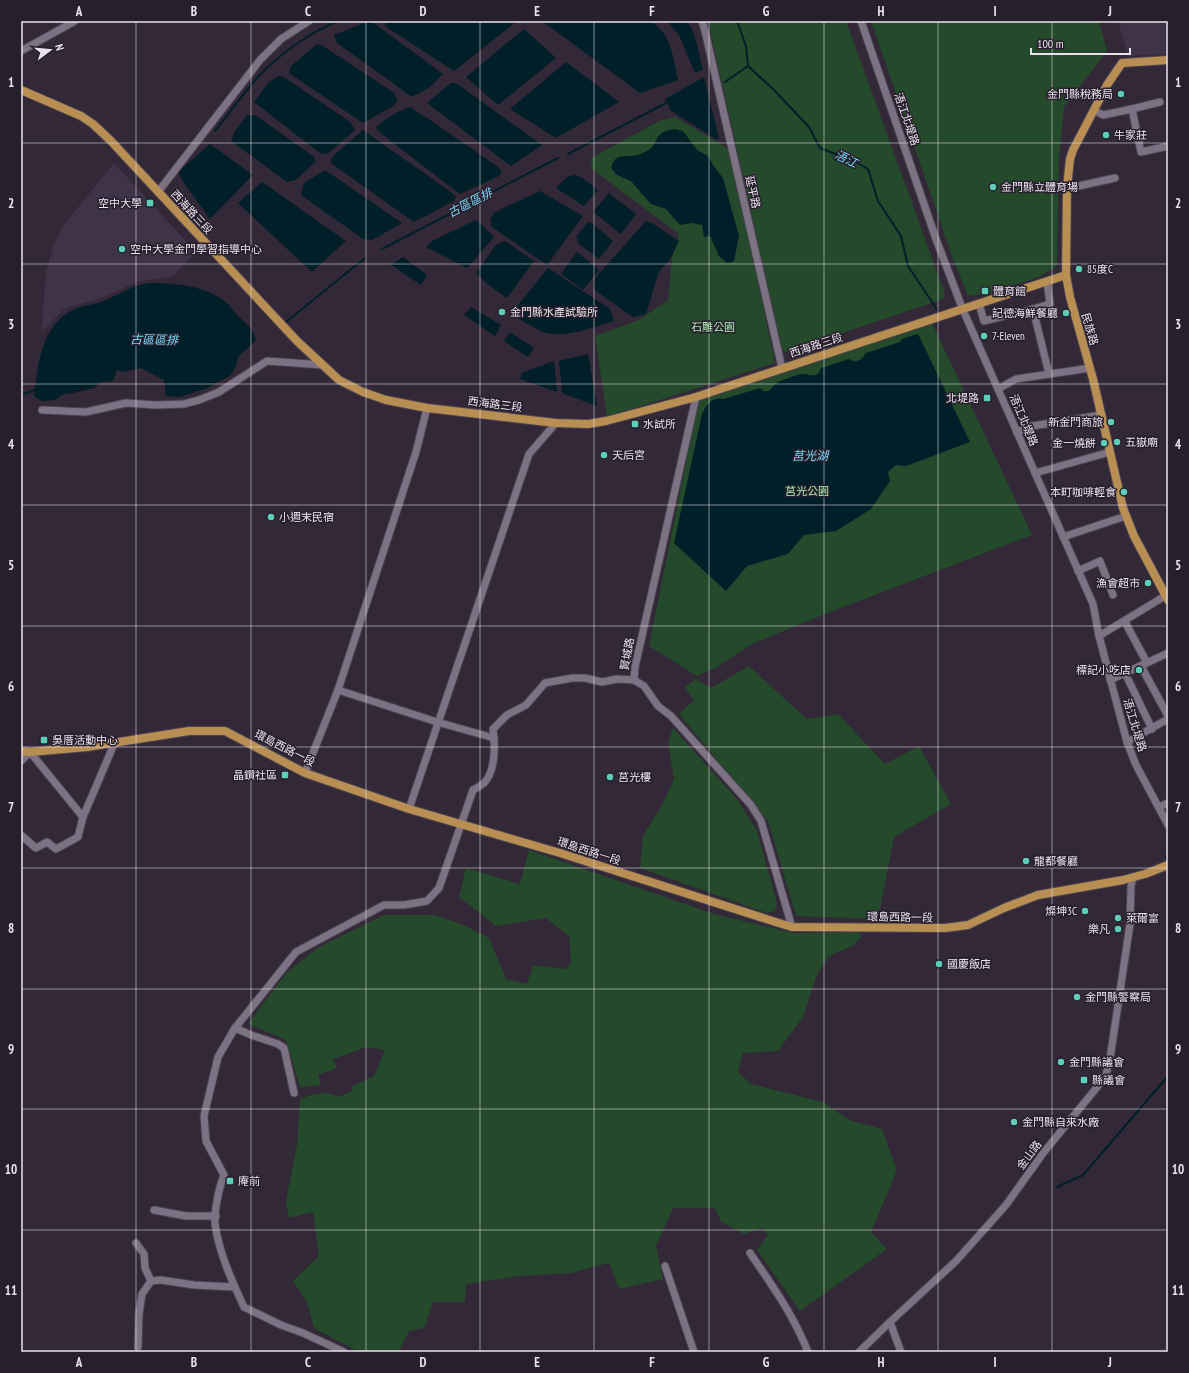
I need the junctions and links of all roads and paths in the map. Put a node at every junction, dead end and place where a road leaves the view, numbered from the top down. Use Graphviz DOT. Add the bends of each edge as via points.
graph roads {
  1 [pos="75,21"];
  2 [pos="309,21"];
  3 [pos="702,21"];
  4 [pos="862,21"];
  5 [pos="21,51"];
  6 [pos="1168,60"];
  7 [pos="21,90"];
  8 [pos="1160,102"];
  9 [pos="1132,109"];
  10 [pos="1094,110"];
  11 [pos="1168,146"];
  12 [pos="1115,178"];
  13 [pos="1067,187"];
  14 [pos="158,192"];
  15 [pos="1066,275"];
  16 [pos="1047,282"];
  17 [pos="979,304"];
  18 [pos="1033,309"];
  19 [pos="963,310"];
  20 [pos="323,365"];
  21 [pos="782,368"];
  22 [pos="1090,368"];
  23 [pos="1049,374"];
  24 [pos="998,389"];
  25 [pos="696,397"];
  26 [pos="427,408"];
  27 [pos="42,410"];
  28 [pos="1101,415"];
  29 [pos="556,423"];
  30 [pos="1017,433"];
  31 [pos="1110,452"];
  32 [pos="1035,473"];
  33 [pos="1126,516"];
  34 [pos="1063,537"];
  35 [pos="1078,571"];
  36 [pos="1113,596"];
  37 [pos="1167,598"];
  38 [pos="1125,622"];
  39 [pos="1099,636"];
  40 [pos="1168,653"];
  41 [pos="1144,664"];
  42 [pos="1125,673"];
  43 [pos="634,680"];
  44 [pos="1110,680"];
  45 [pos="338,690"];
  46 [pos="1168,716"];
  47 [pos="1168,719"];
  48 [pos="438,722"];
  49 [pos="1152,729"];
  50 [pos="494,738"];
  51 [pos="115,742"];
  52 [pos="1127,742"];
  53 [pos="25,752"];
  54 [pos="21,761"];
  55 [pos="305,773"];
  56 [pos="1168,803"];
  57 [pos="1159,807"];
  58 [pos="409,809"];
  59 [pos="83,816"];
  60 [pos="461,824"];
  61 [pos="1168,825"];
  62 [pos="21,836"];
  63 [pos="1168,865"];
  64 [pos="1133,877"];
  65 [pos="792,927"];
  66 [pos="235,1028"];
  67 [pos="294,1093"];
  68 [pos="154,1210"];
  69 [pos="216,1216"];
  70 [pos="136,1243"];
  71 [pos="750,1253"];
  72 [pos="665,1266"];
  73 [pos="151,1281"];
  74 [pos="234,1286"];
  75 [pos="890,1322"];
  76 [pos="138,1347"];
  77 [pos="344,1352"];
  78 [pos="694,1352"];
  79 [pos="808,1352"];
  80 [pos="859,1352"];
  81 [pos="900,1352"];
  1 -- 5 [label="street"];
  2 -- 14 [label="street" via="281,39 260,60"];
  3 -- 21 [label="street, 延平路"];
  4 -- 19 [label="street, 浯江北堤路" via="936,239"];
  6 -- 10 [label="main road, 民族路" via="1122,63"];
  7 -- 14 [label="main road, 西海路三段" via="81,116 93,124"];
  8 -- 9 [label="street"];
  9 -- 10 [label="street" via="1103,115"];
  9 -- 11 [label="street" via="1141,152"];
  10 -- 13 [label="main road, 民族路" via="1072,154 1068,166"];
  12 -- 13 [label="street"];
  13 -- 15 [label="main road, 民族路"];
  14 -- 20 [label="main road, 西海路三段" via="297,341"];
  15 -- 16 [label="main road, 西海路三段"];
  15 -- 22 [label="main road, 民族路"];
  16 -- 17 [label="main road, 西海路三段"];
  16 -- 18 [label="street" via="1050,304"];
  17 -- 18 [label="street" via="984,321"];
  17 -- 19 [label="main road, 西海路三段"];
  18 -- 23 [label="street"];
  19 -- 21 [label="main road, 西海路三段"];
  19 -- 24 [label="street, 浯江北堤路"];
  20 -- 26 [label="main road, 西海路三段" via="339,380 363,392 386,400"];
  20 -- 27 [label="street" via="268,360 219,392 184,404 126,403 86,412"];
  21 -- 25 [label="main road, 西海路三段"];
  22 -- 23 [label="street"];
  22 -- 28 [label="main road, 民族路"];
  23 -- 24 [label="street" via="1016,378"];
  24 -- 30 [label="street, 浯江北堤路"];
  25 -- 29 [label="main road, 西海路三段" via="606,421 588,424"];
  25 -- 43 [label="street, 賢城路" via="635,666"];
  26 -- 29 [label="main road, 西海路三段"];
  26 -- 45 [label="street" via="416,452"];
  28 -- 30 [label="street" via="1026,427"];
  28 -- 31 [label="main road, 民族路"];
  29 -- 48 [label="street" via="529,454"];
  30 -- 32 [label="street, 浯江北堤路"];
  31 -- 32 [label="street"];
  31 -- 33 [label="main road, 民族路"];
  32 -- 34 [label="street, 浯江北堤路"];
  33 -- 34 [label="street"];
  33 -- 37 [label="main road, 民族路"];
  34 -- 35 [label="street, 浯江北堤路"];
  35 -- 36 [label="street" via="1100,561"];
  35 -- 39 [label="street, 浯江北堤路" via="1092,604"];
  37 -- 38 [label="street"];
  38 -- 39 [label="street"];
  38 -- 41 [label="street"];
  39 -- 44 [label="street, 浯江北堤路"];
  40 -- 41 [label="street"];
  41 -- 42 [label="street"];
  41 -- 46 [label="street"];
  42 -- 44 [label="street"];
  42 -- 49 [label="street"];
  43 -- 50 [label="street, 賢城路" via="617,679 602,682 572,678 545,683 526,705 507,715 493,728"];
  43 -- 65 [label="street" via="644,686 658,706 671,716 752,805 761,821"];
  44 -- 52 [label="street, 浯江北堤路"];
  45 -- 48 [label="street"];
  45 -- 55 [label="street"];
  47 -- 49 [label="street"];
  48 -- 50 [label="street"];
  48 -- 58 [label="street"];
  49 -- 52 [label="street"];
  50 -- 60 [label="street, 賢城路" via="492,768 485,782 473,790"];
  51 -- 53 [label="main road, 環島西路一段"];
  51 -- 55 [label="main road, 環島西路一段" via="190,731 225,731"];
  51 -- 59 [label="street"];
  52 -- 57 [label="street, 浯江北堤路" via="1136,765"];
  53 -- 54 [label="street"];
  53 -- 59 [label="street"];
  55 -- 58 [label="main road, 環島西路一段"];
  56 -- 57 [label="street"];
  57 -- 61 [label="street, 浯江北堤路"];
  58 -- 60 [label="main road, 環島西路一段"];
  59 -- 62 [label="street" via="78,837 56,849 47,842 36,848"];
  60 -- 65 [label="main road, 環島西路一段"];
  60 -- 66 [label="street, 賢城路" via="439,888 427,901 384,905 296,952"];
  63 -- 64 [label="main road, 環島西路一段"];
  64 -- 65 [label="main road, 環島西路一段" via="1038,895 962,927"];
  64 -- 75 [label="street, 金山路" via="1130,924 1106,1075 1044,1152 1006,1205 956,1261"];
  66 -- 67 [label="street" via="284,1048"];
  66 -- 69 [label="street, 賢城路" via="218,1057 204,1116 206,1140 224,1175"];
  68 -- 69 [label="street" via="186,1216"];
  69 -- 74 [label="street, 賢城路" via="221,1252"];
  70 -- 73 [label="street" via="144,1254 145,1268"];
  71 -- 79 [label="street" via="777,1291"];
  72 -- 78 [label="street"];
  73 -- 74 [label="street"];
  73 -- 76 [label="street" via="142,1294"];
  74 -- 77 [label="street, 賢城路" via="244,1307"];
  75 -- 80 [label="street, 金山路"];
  75 -- 81 [label="street"];
}
